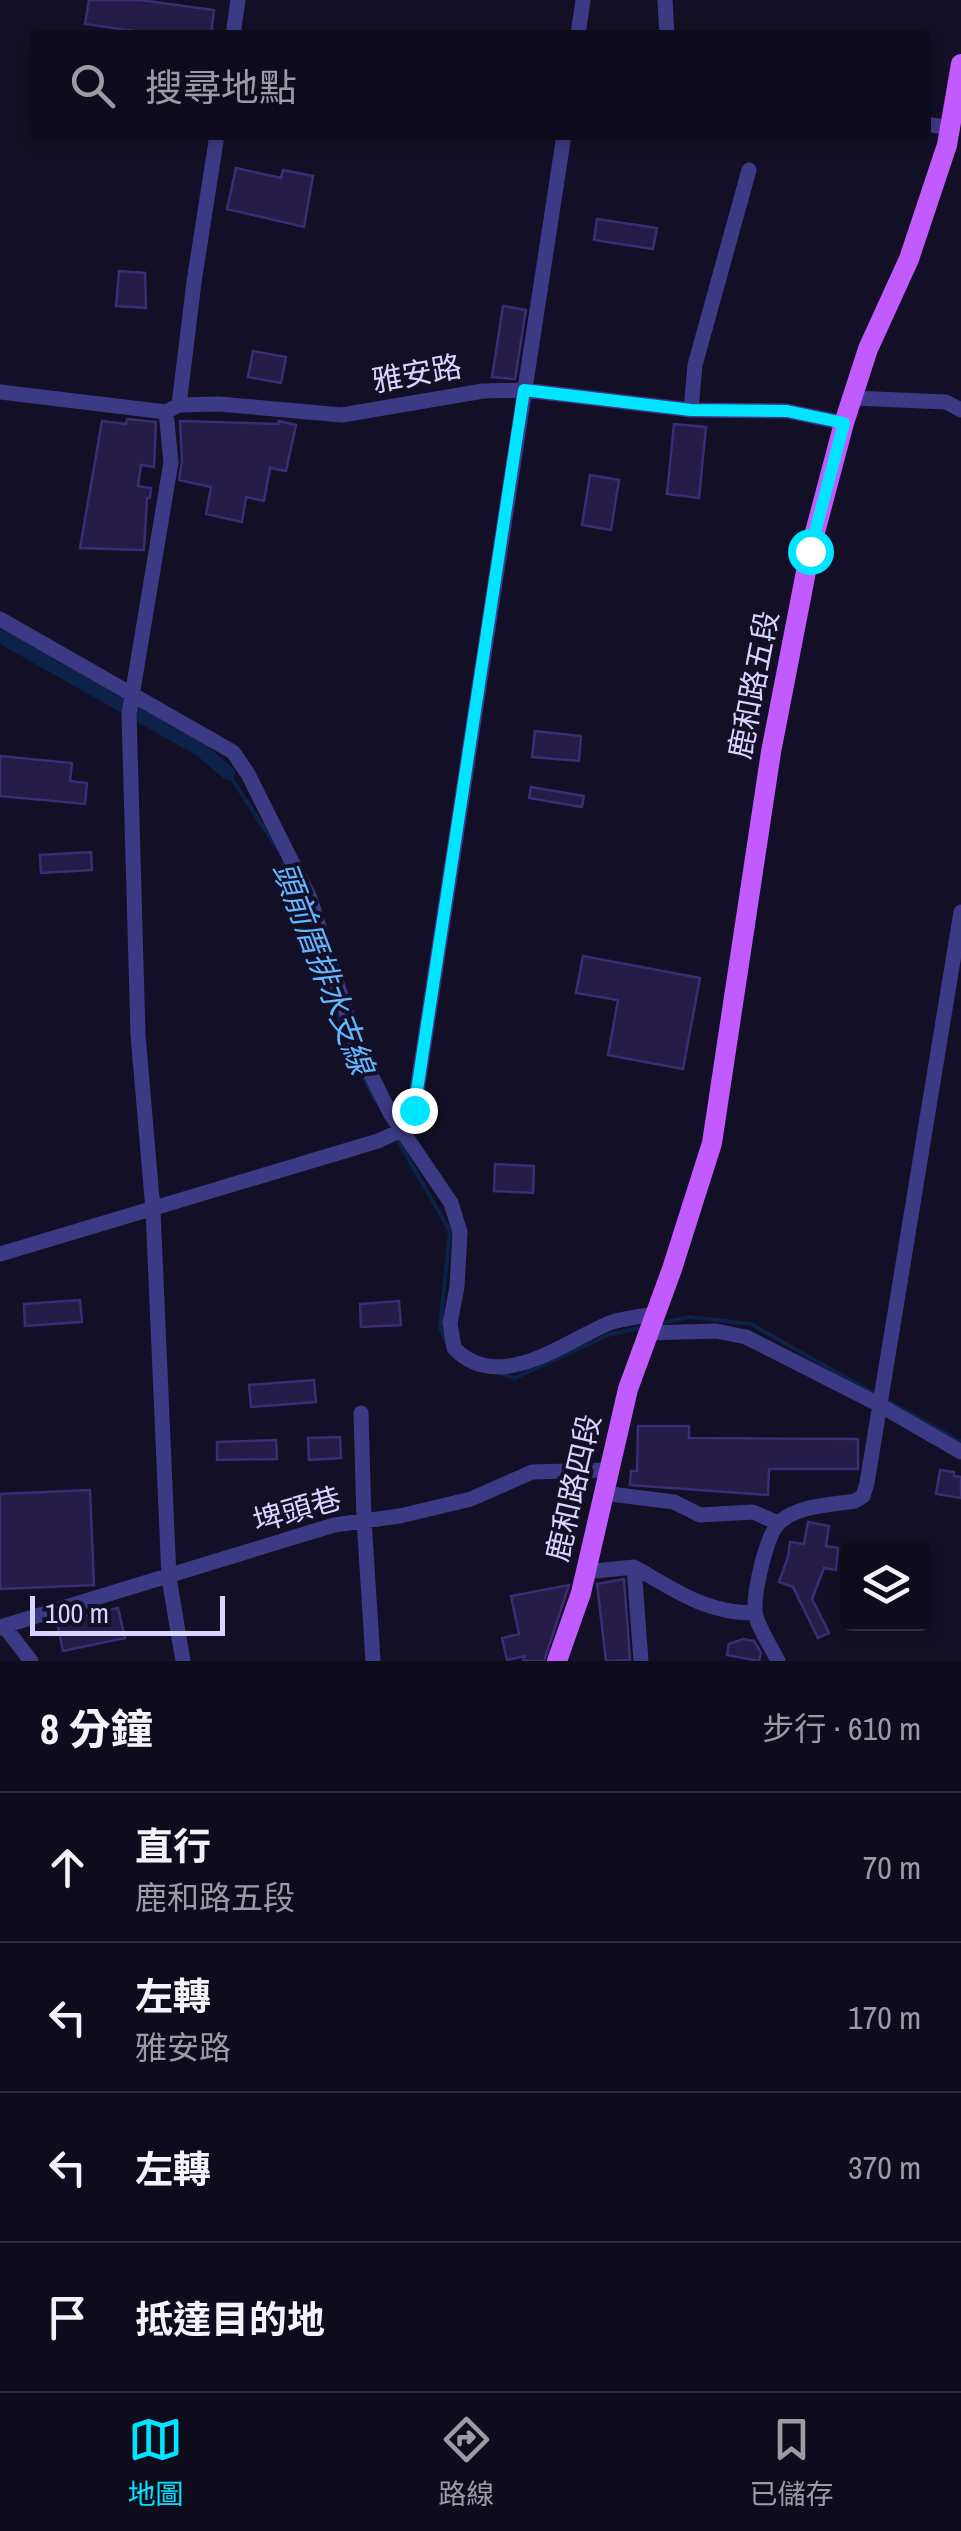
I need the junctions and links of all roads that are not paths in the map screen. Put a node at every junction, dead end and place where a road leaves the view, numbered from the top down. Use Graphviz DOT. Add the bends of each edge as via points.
graph roads {
  1 [pos="238,0"];
  2 [pos="582,0"];
  3 [pos="666,0"];
  4 [pos="234,30"];
  5 [pos="579,30"];
  6 [pos="667,30"];
  7 [pos="961,64"];
  8 [pos="931,127"];
  9 [pos="216,140"];
  10 [pos="563,140"];
  11 [pos="953,142"];
  12 [pos="749,170"];
  13 [pos="524,390"];
  14 [pos="0,392"];
  15 [pos="853,398"];
  16 [pos="172,408"];
  17 [pos="691,410"];
  18 [pos="961,410"];
  19 [pos="844,423"];
  20 [pos="0,619"];
  21 [pos="134,697"];
  22 [pos="961,912"];
  23 [pos="404,1130"];
  24 [pos="154,1210"];
  25 [pos="0,1254"];
  26 [pos="650,1323"];
  27 [pos="878,1404"];
  28 [pos="361,1413"];
  29 [pos="961,1452"];
  30 [pos="608,1470"];
  31 [pos="603,1493"];
  32 [pos="364,1520"];
  33 [pos="778,1522"];
  34 [pos="634,1567"];
  35 [pos="586,1572"];
  36 [pos="169,1578"];
  37 [pos="755,1612"];
  38 [pos="2,1627"];
  39 [pos="30,1661"];
  40 [pos="182,1661"];
  41 [pos="373,1661"];
  42 [pos="557,1661"];
  43 [pos="641,1661"];
  44 [pos="778,1661"];
  1 -- 4 [label="street"];
  2 -- 5 [label="street"];
  3 -- 6 [label="street"];
  7 -- 11 [label="main road, 鹿和路五段"];
  8 -- 11 [label="street"];
  9 -- 16 [label="street"];
  10 -- 13 [label="street"];
  11 -- 15 [label="main road, 鹿和路五段"];
  12 -- 17 [label="street" via="695,365"];
  13 -- 16 [label="street, 雅安路" via="342,415 219,404"];
  13 -- 17 [label="street, 雅安路"];
  13 -- 23 [label="street" via="414,1110"];
  14 -- 16 [label="street, 雅安路"];
  15 -- 18 [label="street" via="946,402"];
  15 -- 19 [label="main road, 鹿和路五段"];
  16 -- 21 [label="street" via="171,462"];
  17 -- 19 [label="street, 雅安路" via="787,411"];
  19 -- 26 [label="main road, 鹿和路五段" via="810,551 771,752 712,1143"];
  20 -- 21 [label="street"];
  21 -- 23 [label="street" via="232,752 248,774 310,898 357,1047"];
  21 -- 24 [label="street" via="129,714 138,1035"];
  22 -- 27 [label="street"];
  23 -- 24 [label="street"];
  23 -- 26 [label="street" via="450,1203 460,1232 450,1323 460,1354 472,1362 516,1367 612,1322"];
  24 -- 25 [label="street"];
  24 -- 36 [label="street"];
  26 -- 27 [label="street" via="746,1337"];
  26 -- 30 [label="main road, 鹿和路四段"];
  27 -- 29 [label="street"];
  27 -- 33 [label="street" via="862,1496"];
  28 -- 32 [label="street"];
  30 -- 31 [label="main road, 鹿和路四段"];
  30 -- 32 [label="street, 埤頭巷" via="532,1472 471,1499"];
  31 -- 33 [label="street" via="674,1502 700,1515 753,1512"];
  31 -- 35 [label="main road, 鹿和路四段"];
  32 -- 36 [label="street, 埤頭巷"];
  32 -- 41 [label="street"];
  33 -- 37 [label="street"];
  34 -- 35 [label="street"];
  34 -- 37 [label="street" via="727,1614"];
  34 -- 43 [label="street"];
  35 -- 42 [label="main road, 鹿和路四段"];
  36 -- 38 [label="street, 埤頭巷"];
  36 -- 40 [label="street"];
  37 -- 44 [label="street"];
  38 -- 39 [label="street"];
}
